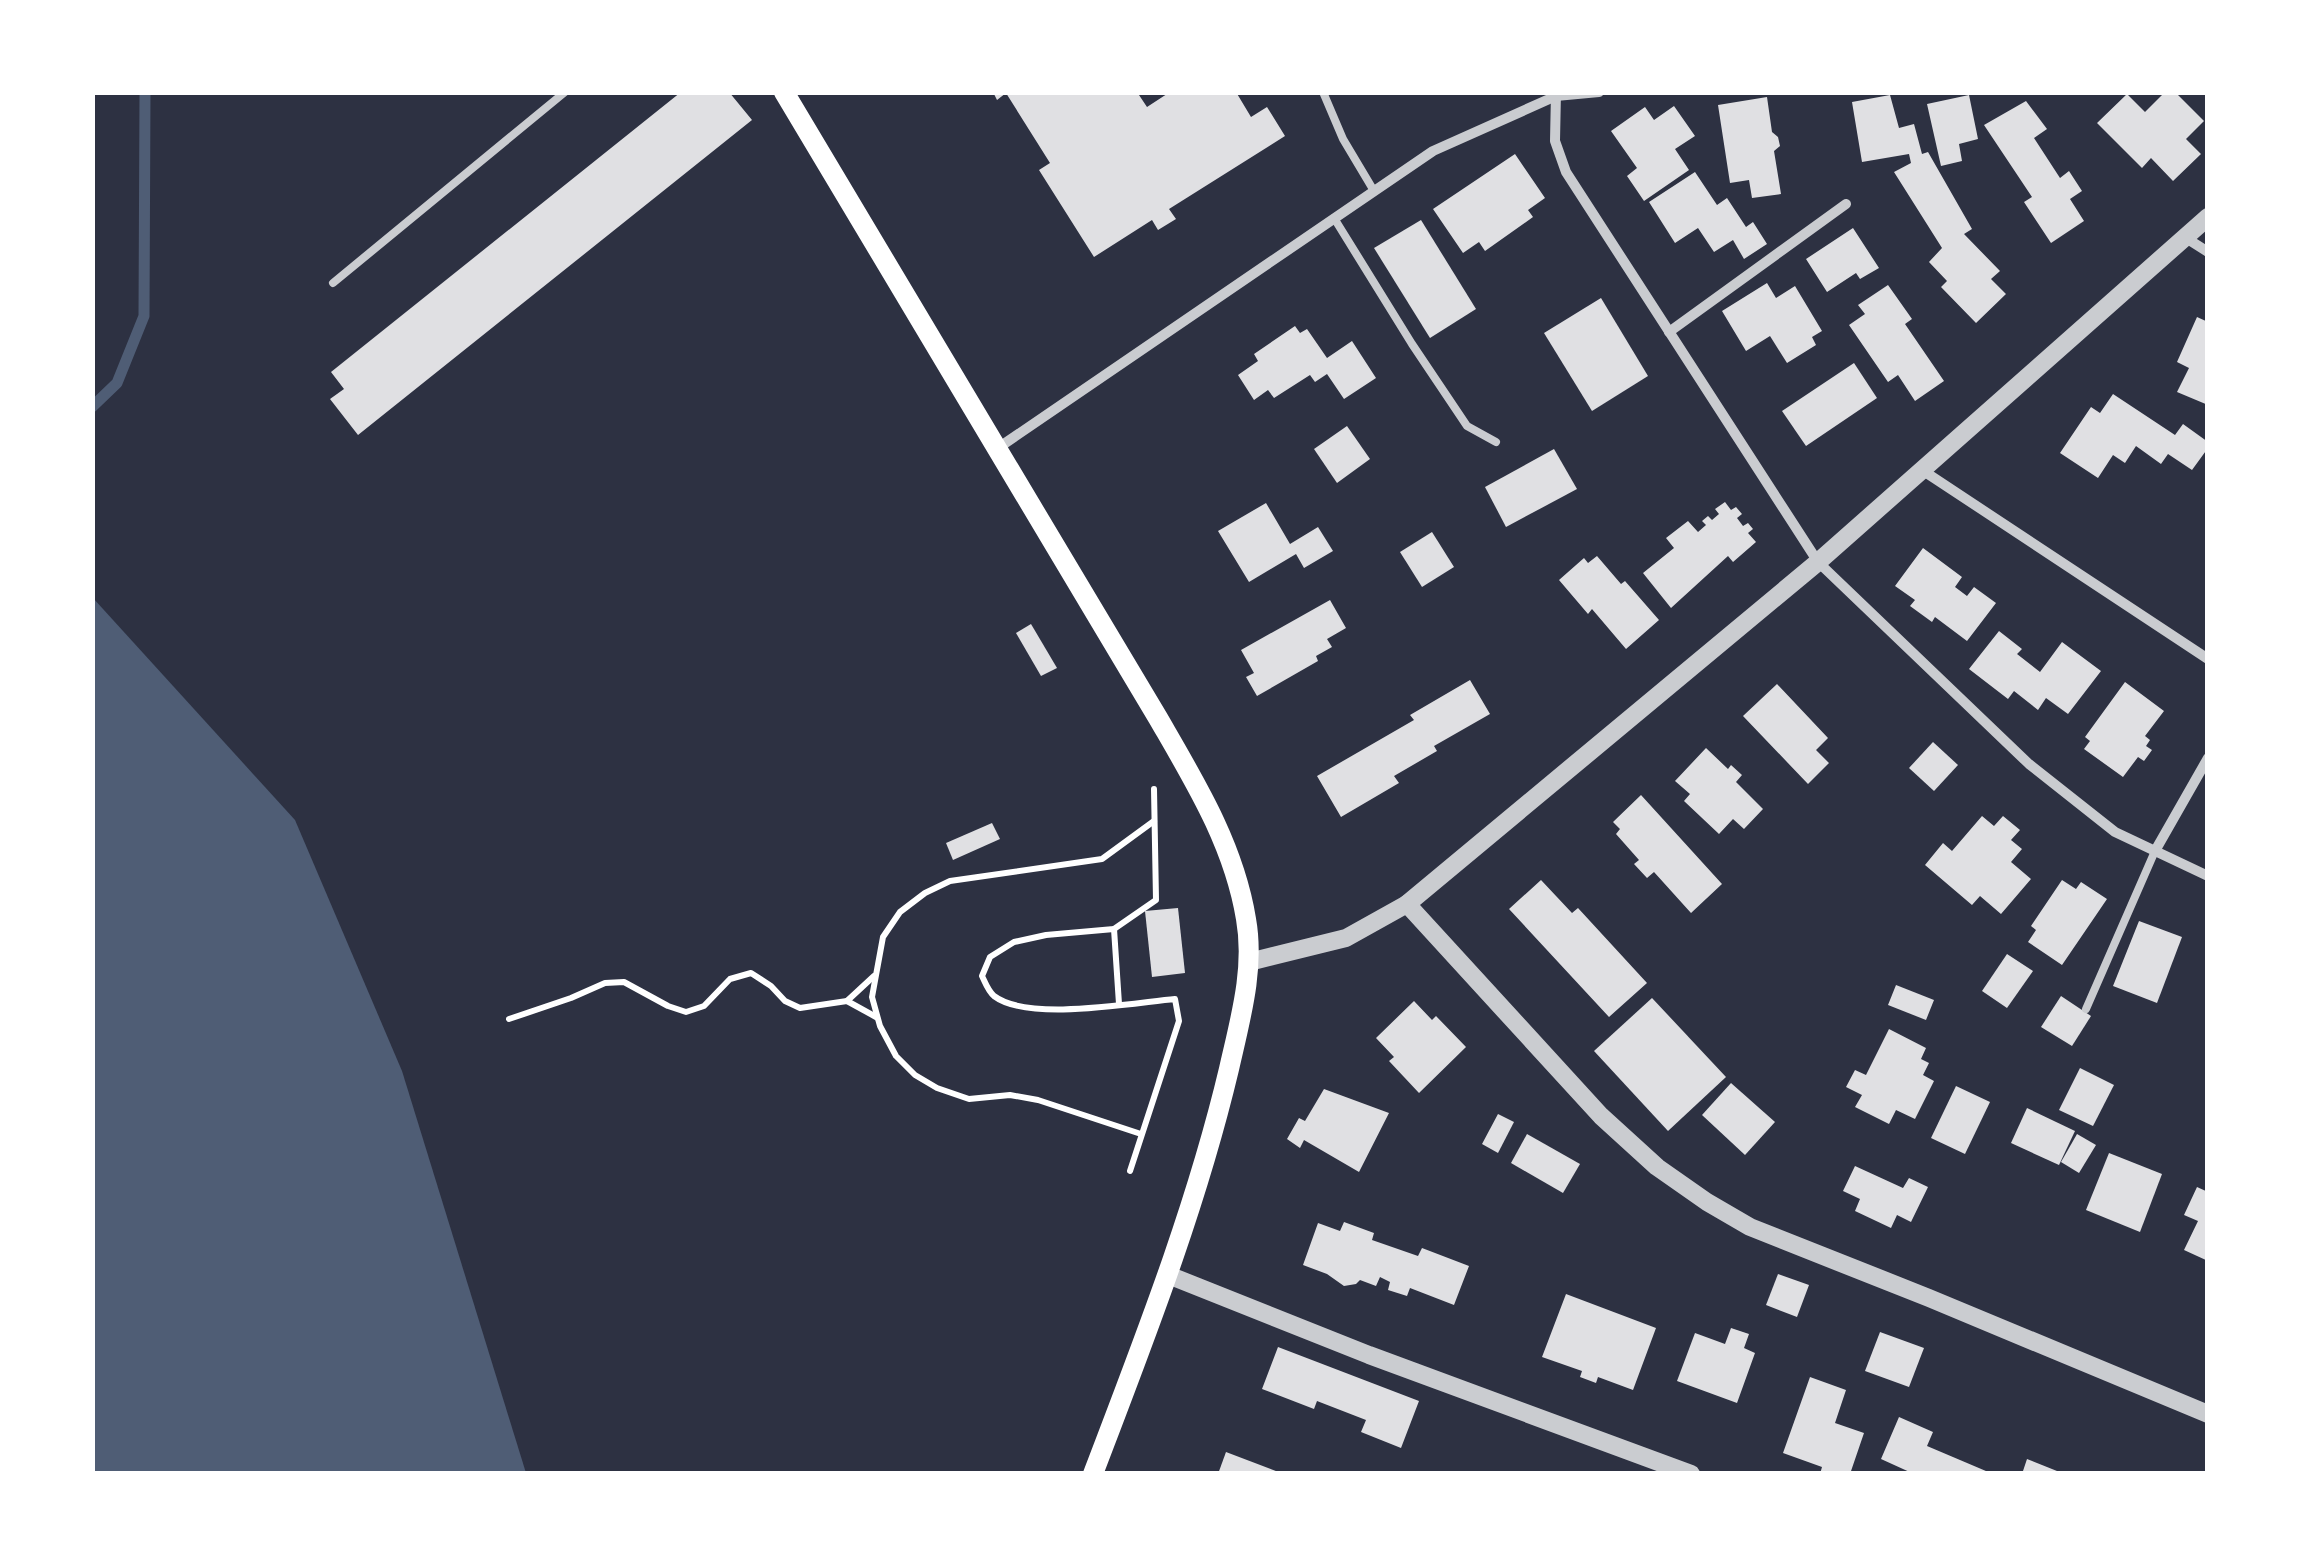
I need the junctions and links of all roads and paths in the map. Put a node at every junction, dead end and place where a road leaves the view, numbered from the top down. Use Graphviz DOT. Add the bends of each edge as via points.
graph roads {
  1 [pos="565,92"];
  2 [pos="784,92"];
  3 [pos="1323,92"];
  4 [pos="1599,92"];
  5 [pos="1556,94"];
  6 [pos="1374,191"];
  7 [pos="1846,204"];
  8 [pos="1334,218"];
  9 [pos="2208,218"];
  10 [pos="2186,238"];
  11 [pos="2208,252"];
  12 [pos="332,283"];
  13 [pos="1669,332"];
  14 [pos="1496,442"];
  15 [pos="997,448"];
  16 [pos="1922,470"];
  17 [pos="1818,562"];
  18 [pos="2208,659"];
  19 [pos="2208,758"];
  20 [pos="1154,790"];
  21 [pos="1154,820"];
  22 [pos="2156,852"];
  23 [pos="2208,876"];
  24 [pos="1407,904"];
  25 [pos="1114,929"];
  26 [pos="1250,962"];
  27 [pos="875,975"];
  28 [pos="847,1000"];
  29 [pos="1119,1004"];
  30 [pos="2086,1010"];
  31 [pos="878,1018"];
  32 [pos="509,1019"];
  33 [pos="1141,1134"];
  34 [pos="1130,1171"];
  35 [pos="1168,1275"];
  36 [pos="2208,1414"];
  37 [pos="1093,1474"];
  38 [pos="1690,1474"];
  1 -- 12 [label="lane"];
  2 -- 15 [label="main road"];
  3 -- 6 [label="lane"];
  4 -- 5 [label="street"];
  5 -- 6 [label="street" via="1432,151"];
  5 -- 13 [label="street" via="1554,141 1566,172"];
  6 -- 8 [label="street"];
  7 -- 13 [label="street"];
  8 -- 14 [label="lane" via="1443,393 1467,426"];
  8 -- 15 [label="street"];
  9 -- 10 [label="street"];
  10 -- 11 [label="street"];
  10 -- 16 [label="street"];
  13 -- 17 [label="street"];
  15 -- 26 [label="main road" via="1208,806 1229,852"];
  16 -- 17 [label="street"];
  16 -- 18 [label="street"];
  17 -- 22 [label="street" via="2029,764 2115,832"];
  17 -- 24 [label="street"];
  19 -- 22 [label="street"];
  20 -- 21 [label="path"];
  21 -- 25 [label="path" via="1156,900"];
  21 -- 27 [label="path" via="1102,860 950,881 924,894 883,937"];
  22 -- 23 [label="street"];
  22 -- 30 [label="lane"];
  24 -- 26 [label="street" via="1346,938"];
  24 -- 36 [label="street" via="1601,1116 1708,1202 1750,1227"];
  25 -- 29 [label="path"];
  25 -- 29 [label="path" via="1014,942 990,957 982,976 991,994 1014,1006"];
  26 -- 35 [label="main road" via="1215,1126"];
  27 -- 28 [label="path"];
  27 -- 31 [label="path"];
  28 -- 31 [label="path"];
  28 -- 32 [label="path" via="800,1008 751,973 730,979 704,1006 686,1012 624,982"];
  29 -- 33 [label="path" via="1175,999 1179,1021"];
  31 -- 33 [label="path" via="896,1056 937,1088 969,1099 1038,1100"];
  33 -- 34 [label="path"];
  35 -- 37 [label="main road"];
  35 -- 38 [label="street"];
}
